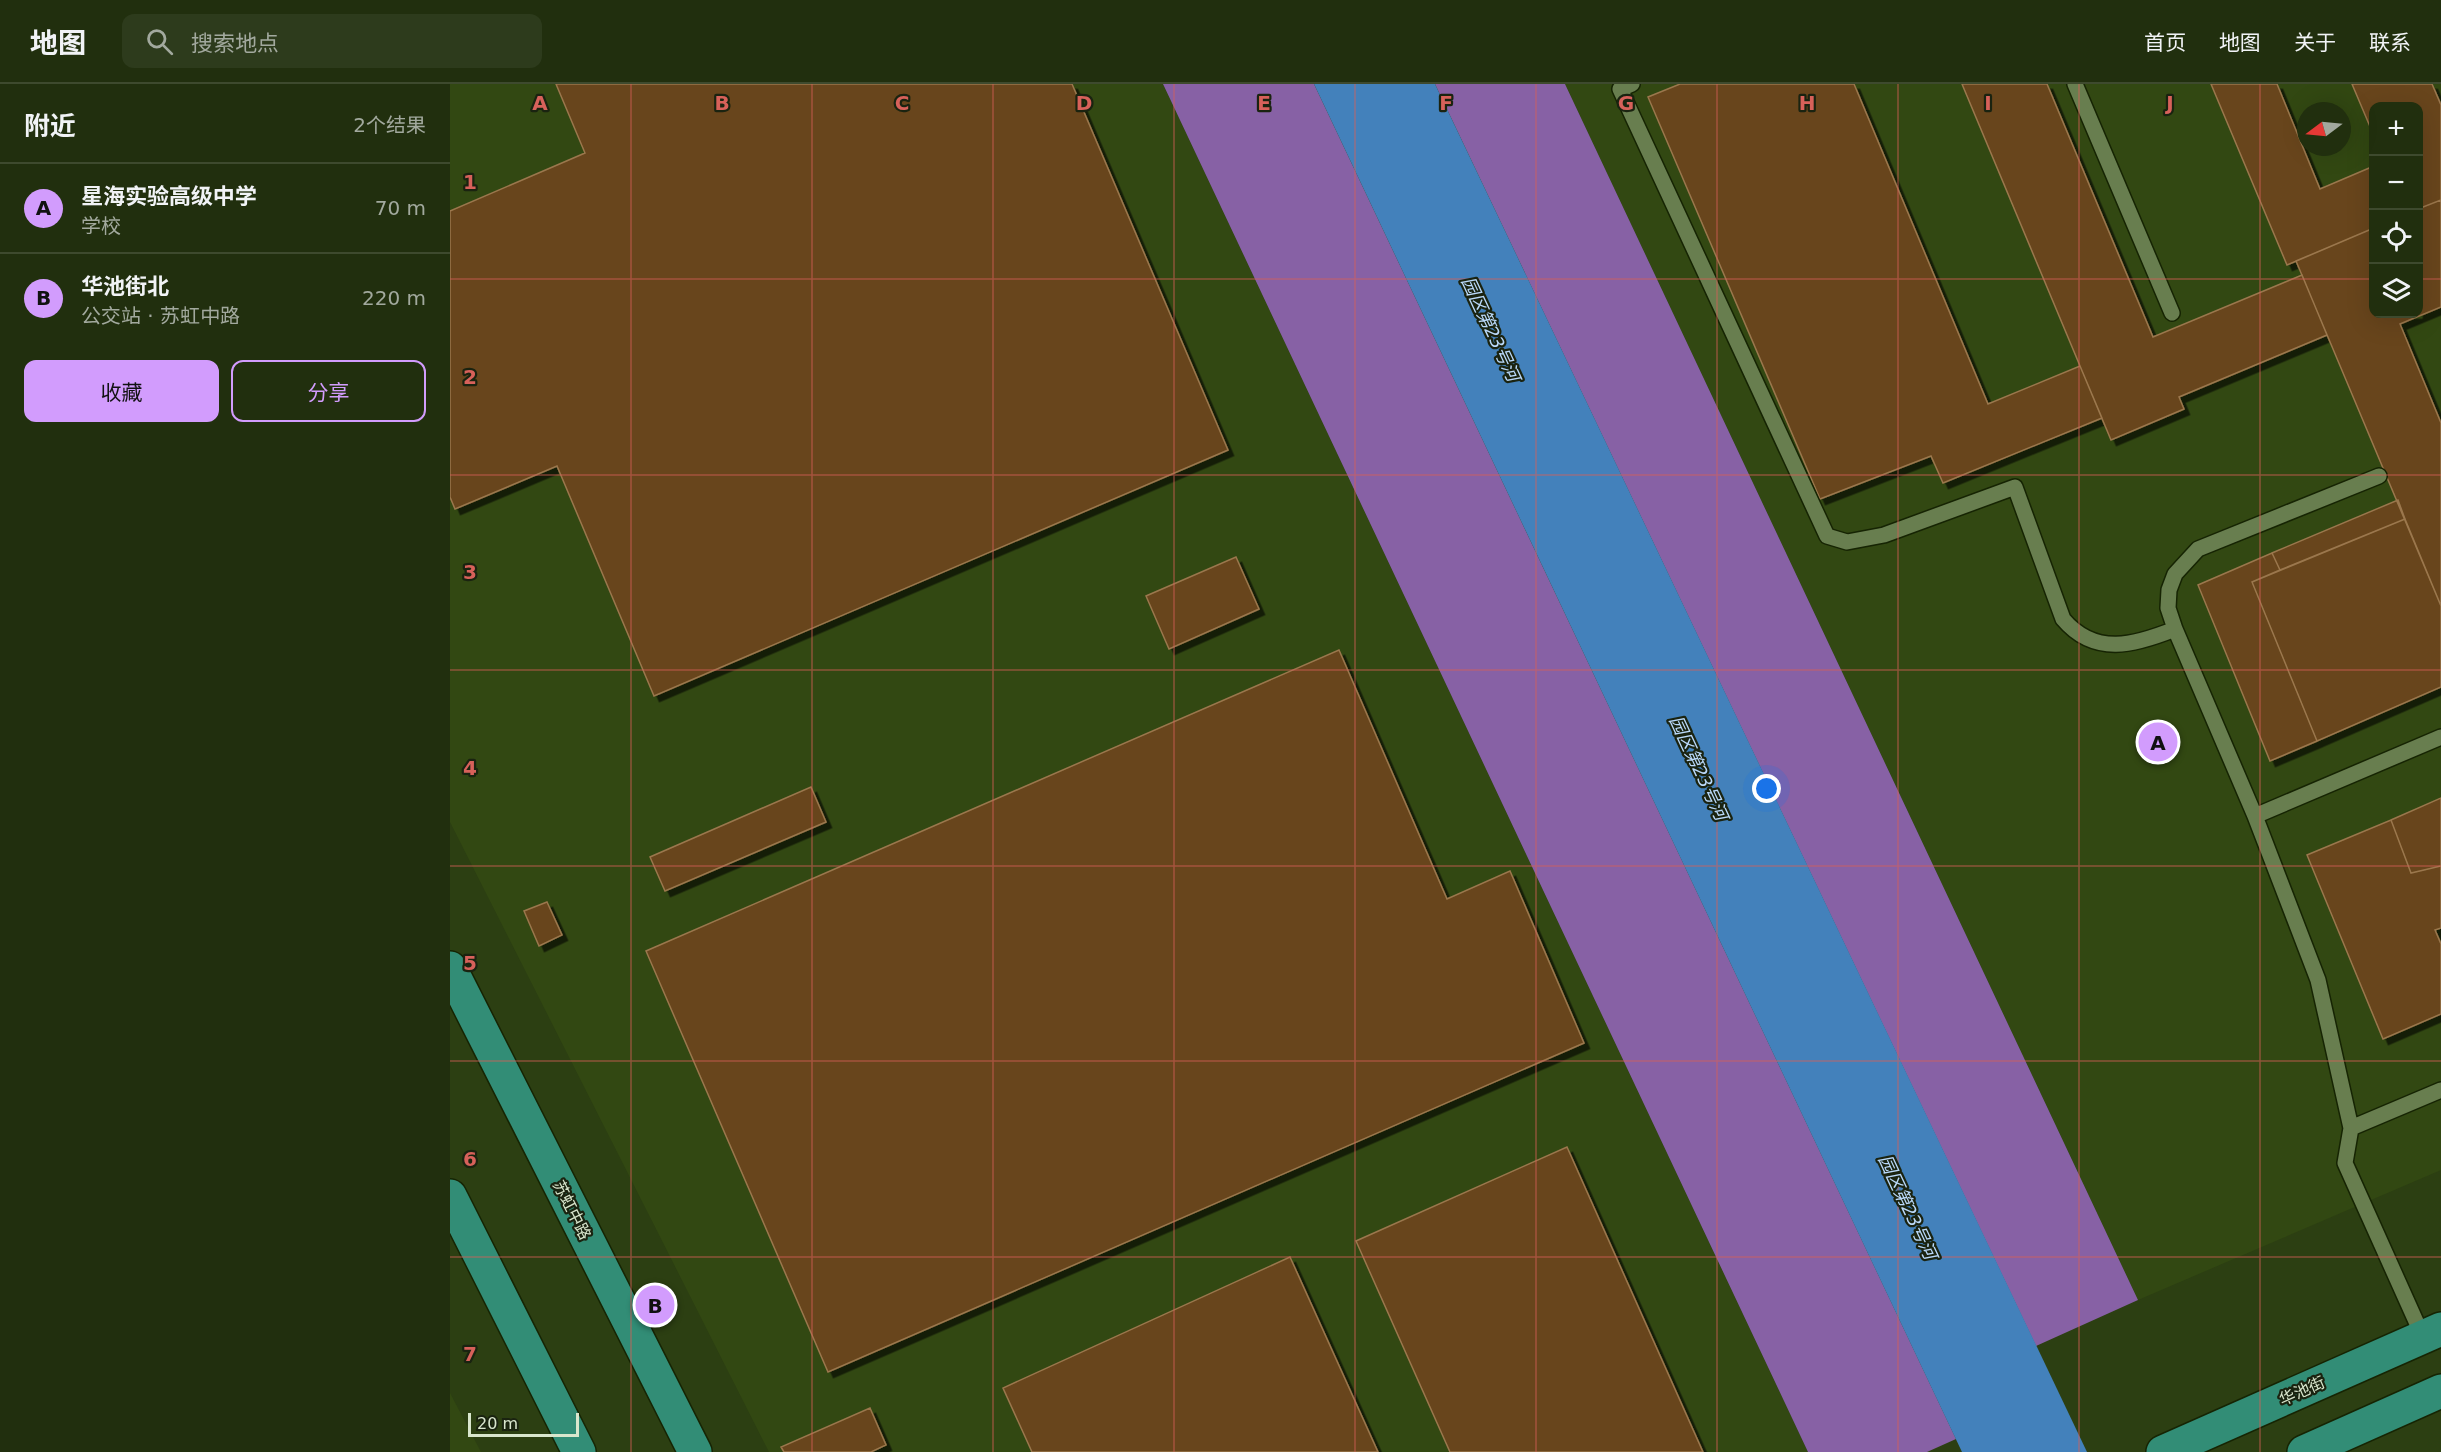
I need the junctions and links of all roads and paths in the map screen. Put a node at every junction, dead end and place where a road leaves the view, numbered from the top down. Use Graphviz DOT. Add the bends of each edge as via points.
graph roads {
  1 [pos="1632,84"];
  2 [pos="2075,84"];
  3 [pos="2172,313"];
  4 [pos="2379,476"];
  5 [pos="2175,629"];
  6 [pos="2441,737"];
  7 [pos="2255,816"];
  8 [pos="450,968"];
  9 [pos="2441,1090"];
  10 [pos="2351,1128"];
  11 [pos="450,1196"];
  12 [pos="2432,1333"];
  13 [pos="2441,1391"];
  14 [pos="579,1452"];
  15 [pos="695,1452"];
  16 [pos="2163,1452"];
  17 [pos="2304,1452"];
  1 -- 5 [label="lane" via="1620,89 1827,536 1847,542 1884,535 2015,487 2063,619 2076,634 2126,645"];
  2 -- 3 [label="lane"];
  4 -- 5 [label="lane" via="2199,549 2175,574 2169,590 2168,608"];
  5 -- 7 [label="lane"];
  6 -- 7 [label="lane"];
  7 -- 10 [label="lane" via="2318,980"];
  8 -- 15 [label="main road, 苏虹中路"];
  9 -- 10 [label="lane"];
  10 -- 12 [label="lane" via="2345,1163"];
  11 -- 14 [label="main road"];
  12 -- 16 [label="main road, 华池街"];
  13 -- 17 [label="main road"];
}
